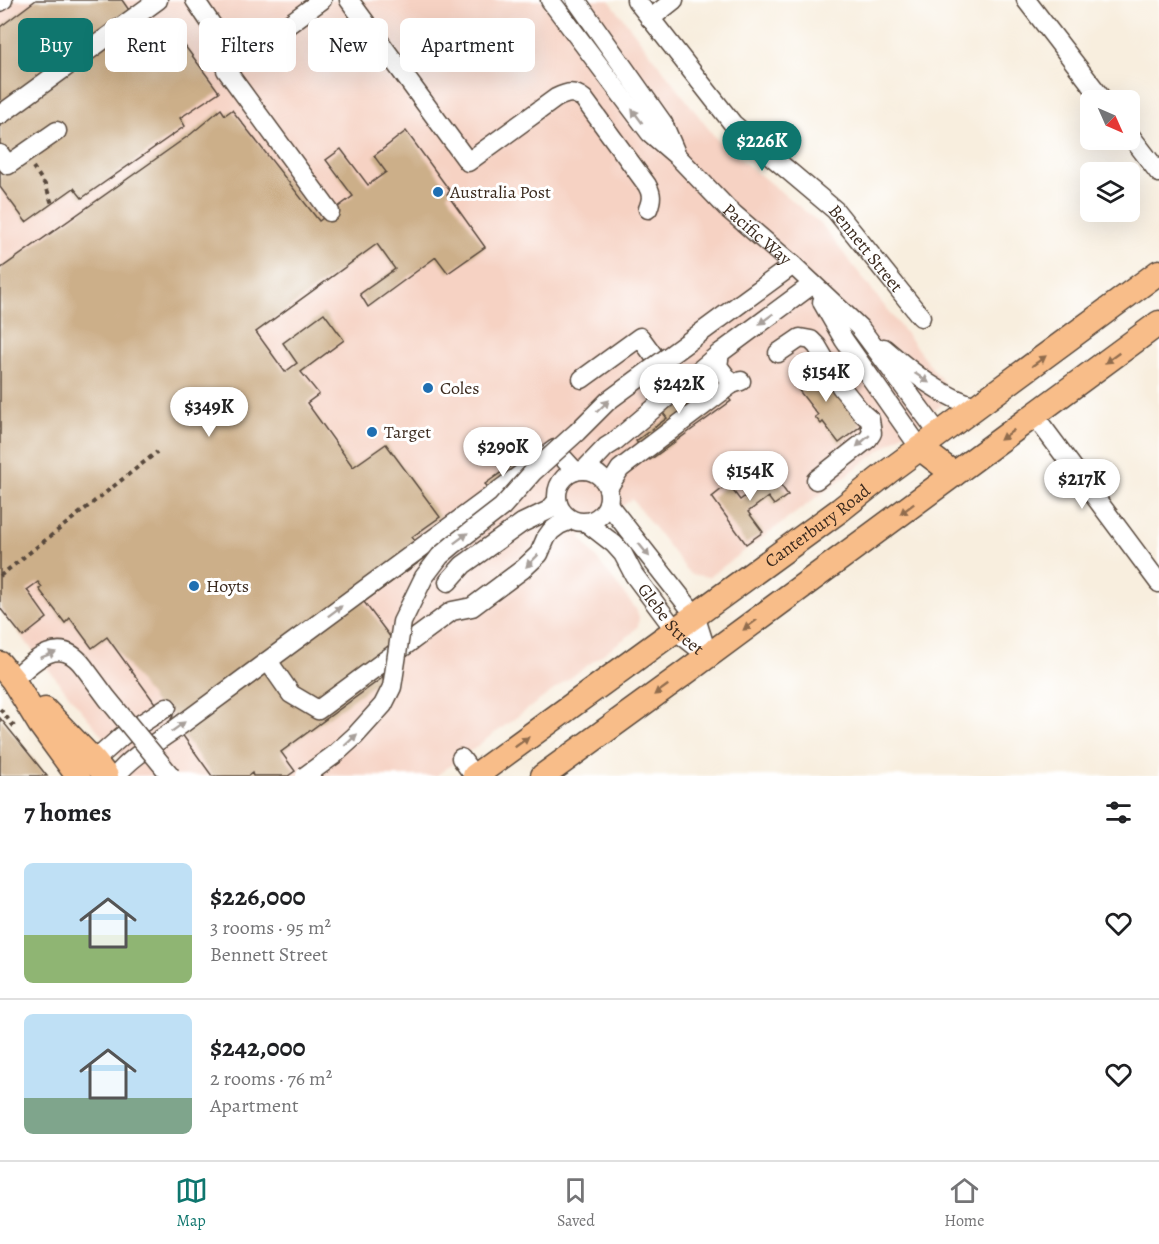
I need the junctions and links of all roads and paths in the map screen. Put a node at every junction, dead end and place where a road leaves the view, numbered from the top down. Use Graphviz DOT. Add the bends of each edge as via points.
graph roads {
  1 [pos="158,0"];
  2 [pos="195,0"];
  3 [pos="322,0"];
  4 [pos="349,0"];
  5 [pos="550,0"];
  6 [pos="576,0"];
  7 [pos="636,0"];
  8 [pos="674,0"];
  9 [pos="1026,0"];
  10 [pos="205,18"];
  11 [pos="296,19"];
  12 [pos="650,19"];
  13 [pos="235,72"];
  14 [pos="1095,90"];
  15 [pos="0,115"];
  16 [pos="57,131"];
  17 [pos="1140,148"];
  18 [pos="0,154"];
  19 [pos="678,157"];
  20 [pos="1159,173"];
  21 [pos="648,209"];
  22 [pos="330,212"];
  23 [pos="793,265"];
  24 [pos="1159,272"];
  25 [pos="813,284"];
  26 [pos="921,317"];
  27 [pos="1159,323"];
  28 [pos="860,328"];
  29 [pos="720,353"];
  30 [pos="778,353"];
  31 [pos="659,363"];
  32 [pos="582,379"];
  33 [pos="977,406"];
  34 [pos="1034,415"];
  35 [pos="930,441"];
  36 [pos="157,453"];
  37 [pos="549,454"];
  38 [pos="579,471"];
  39 [pos="954,474"];
  40 [pos="816,480"];
  41 [pos="557,495"];
  42 [pos="608,496"];
  43 [pos="579,521"];
  44 [pos="422,547"];
  45 [pos="0,576"];
  46 [pos="448,582"];
  47 [pos="1159,583"];
  48 [pos="462,608"];
  49 [pos="695,615"];
  50 [pos="675,630"];
  51 [pos="708,656"];
  52 [pos="268,661"];
  53 [pos="6,672"];
  54 [pos="167,707"];
  55 [pos="470,770"];
  56 [pos="92,772"];
  57 [pos="116,776"];
  58 [pos="171,776"];
  59 [pos="305,776"];
  60 [pos="543,776"];
  1 -- 15 [label="street"];
  2 -- 10 [label="street"];
  3 -- 11 [label="street"];
  4 -- 21 [label="street" via="468,162 556,98 577,94 647,185 652,194"];
  19 -- 5 [label="street, Pacific Way, one-way" via="650,134"];
  6 -- 19 [label="street, Pacific Way" via="663,123"];
  7 -- 12 [label="street, Bennett Street"];
  8 -- 12 [label="street"];
  9 -- 14 [label="street"];
  12 -- 26 [label="street, Bennett Street" via="733,124 835,210"];
  13 -- 22 [label="street"];
  16 -- 18 [label="street" via="8,165"];
  17 -- 20 [label="street"];
  19 -- 23 [label="street, Pacific Way" via="728,209"];
  23 -- 25 [label="street, Pacific Way"];
  23 -- 31 [label="street, bridge"];
  33 -- 24 [label="main road, Canterbury Road, one-way"];
  25 -- 28 [label="street, Pacific Way"];
  25 -- 29 [label="street, one-way"];
  25 -- 35 [label="street, Pacific Way" via="844,340"];
  27 -- 34 [label="main road, one-way"];
  28 -- 33 [label="street, one-way" via="910,370 958,400"];
  28 -- 35 [label="street, Pacific Way"];
  29 -- 38 [label="street"];
  29 -- 42 [label="street" via="718,366 737,383 628,462"];
  30 -- 40 [label="street, one-way" via="800,338 811,340 872,426 868,439"];
  31 -- 32 [label="street" via="640,337"];
  59 -- 31 [label="street, one-way, bridge" via="355,736 383,705 392,687 402,622 424,577 440,556 502,507 608,401"];
  33 -- 35 [label="main road, Canterbury Road"];
  34 -- 39 [label="main road, one-way"];
  34 -- 47 [label="street"];
  35 -- 39 [label="main road"];
  35 -- 49 [label="main road, Canterbury Road"];
  36 -- 45 [label="path"];
  37 -- 38 [label="street"];
  37 -- 41 [label="street"];
  37 -- 44 [label="street"];
  38 -- 41 [label="street" via="561,481"];
  38 -- 42 [label="street" via="598,475"];
  39 -- 51 [label="main road, one-way"];
  41 -- 43 [label="street" via="564,515"];
  41 -- 46 [label="street" via="549,510 522,523 463,564"];
  42 -- 43 [label="street" via="600,516"];
  42 -- 49 [label="street, Glebe Street, one-way"];
  43 -- 48 [label="street, one-way" via="559,525 523,569 472,607"];
  43 -- 50 [label="street, Glebe Street" via="623,554"];
  44 -- 46 [label="street"];
  52 -- 44 [label="street, one-way"];
  46 -- 48 [label="street"];
  48 -- 52 [label="street" via="452,611 318,710 291,694"];
  49 -- 50 [label="main road, Canterbury Road"];
  49 -- 51 [label="street, Glebe Street"];
  50 -- 51 [label="street, Glebe Street"];
  55 -- 50 [label="main road, Canterbury Road, one-way"];
  51 -- 60 [label="main road, one-way"];
  57 -- 52 [label="street, one-way" via="133,759"];
  53 -- 56 [label="main road" via="50,714"];
  53 -- 58 [label="street, one-way, bridge" via="55,652 69,653 80,661"];
  54 -- 56 [label="street" via="122,736"];
}
